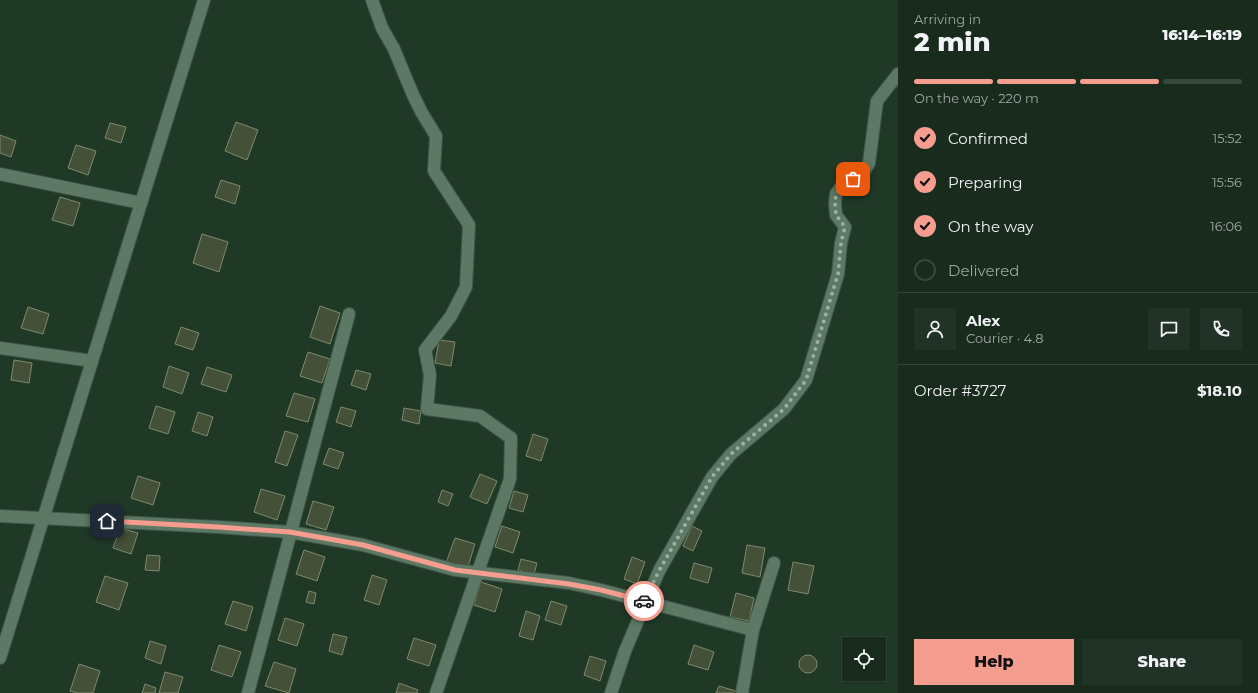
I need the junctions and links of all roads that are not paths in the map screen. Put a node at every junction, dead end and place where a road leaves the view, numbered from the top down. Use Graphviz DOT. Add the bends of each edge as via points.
graph roads {
  1 [pos="204,0"];
  2 [pos="372,0"];
  3 [pos="898,74"];
  4 [pos="0,174"];
  5 [pos="141,204"];
  6 [pos="350,314"];
  7 [pos="0,348"];
  8 [pos="92,361"];
  9 [pos="0,516"];
  10 [pos="43,518"];
  11 [pos="290,532"];
  12 [pos="774,563"];
  13 [pos="477,574"];
  14 [pos="645,601"];
  15 [pos="753,630"];
  16 [pos="0,658"];
  17 [pos="248,693"];
  18 [pos="436,693"];
  19 [pos="611,693"];
  20 [pos="742,693"];
  1 -- 5 [label="street"];
  2 -- 13 [label="street" via="382,28 413,94 436,136 434,171 469,225 466,287 451,316 425,350 430,375 427,409 480,416 511,438 510,479"];
  3 -- 14 [label="street" via="877,101 868,163 861,176 843,184 836,194 836,215 845,227 838,274 806,380 784,409 731,454 712,477"];
  4 -- 5 [label="street"];
  5 -- 8 [label="street"];
  6 -- 11 [label="street"];
  7 -- 8 [label="street"];
  8 -- 10 [label="street"];
  9 -- 10 [label="street"];
  10 -- 11 [label="street"];
  10 -- 16 [label="street"];
  11 -- 13 [label="street" via="363,545"];
  11 -- 17 [label="street"];
  12 -- 15 [label="street"];
  13 -- 14 [label="street" via="569,584"];
  13 -- 18 [label="street"];
  14 -- 15 [label="street"];
  14 -- 19 [label="street"];
  15 -- 20 [label="street"];
}
